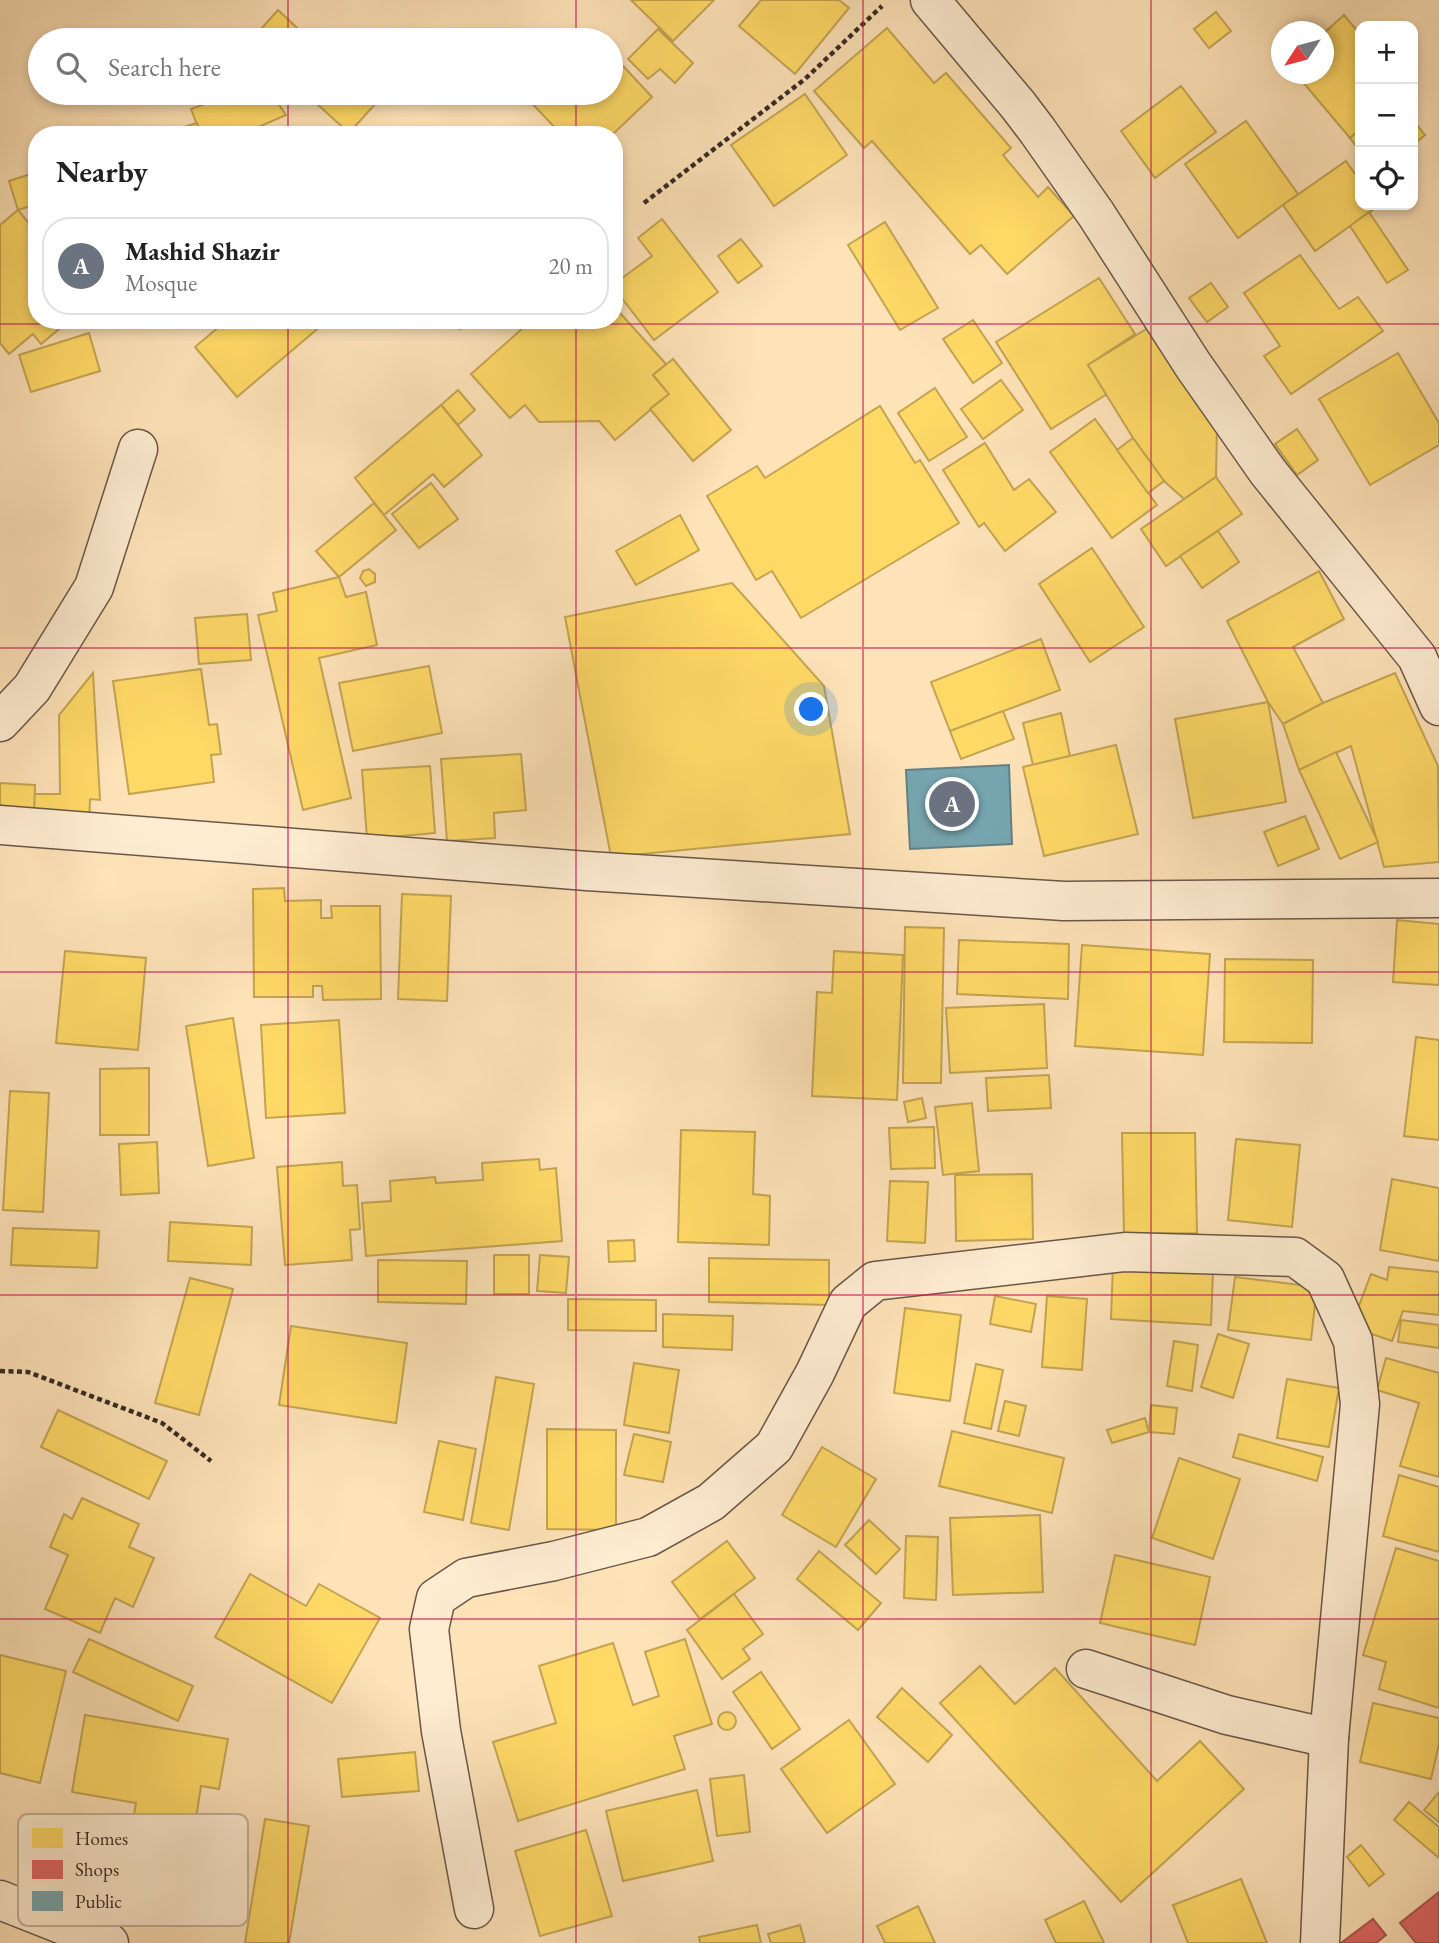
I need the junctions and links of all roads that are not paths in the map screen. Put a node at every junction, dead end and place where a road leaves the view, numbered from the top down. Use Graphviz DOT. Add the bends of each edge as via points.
graph roads {
  1 [pos="930,0"];
  2 [pos="138,449"];
  3 [pos="1439,706"];
  4 [pos="0,722"];
  5 [pos="0,825"];
  6 [pos="1439,898"];
  7 [pos="1086,1668"];
  8 [pos="1329,1738"];
  9 [pos="0,1900"];
  10 [pos="18,1907"];
  11 [pos="474,1909"];
  12 [pos="66,1926"];
  13 [pos="109,1943"];
  14 [pos="1320,1943"];
  1 -- 3 [label="street" via="1037,131 1268,472 1417,657"];
  2 -- 4 [label="street" via="94,587 32,688"];
  5 -- 6 [label="street" via="587,871 1064,901"];
  7 -- 8 [label="street" via="1227,1715"];
  8 -- 11 [label="street" via="1360,1404 1353,1341 1325,1279 1295,1256 1125,1252 875,1281 848,1303 774,1447 711,1502 648,1537 466,1578 436,1598 429,1629 441,1731"];
  8 -- 14 [label="street"];
  9 -- 10 [label="street"];
  12 -- 13 [label="street"];
}
